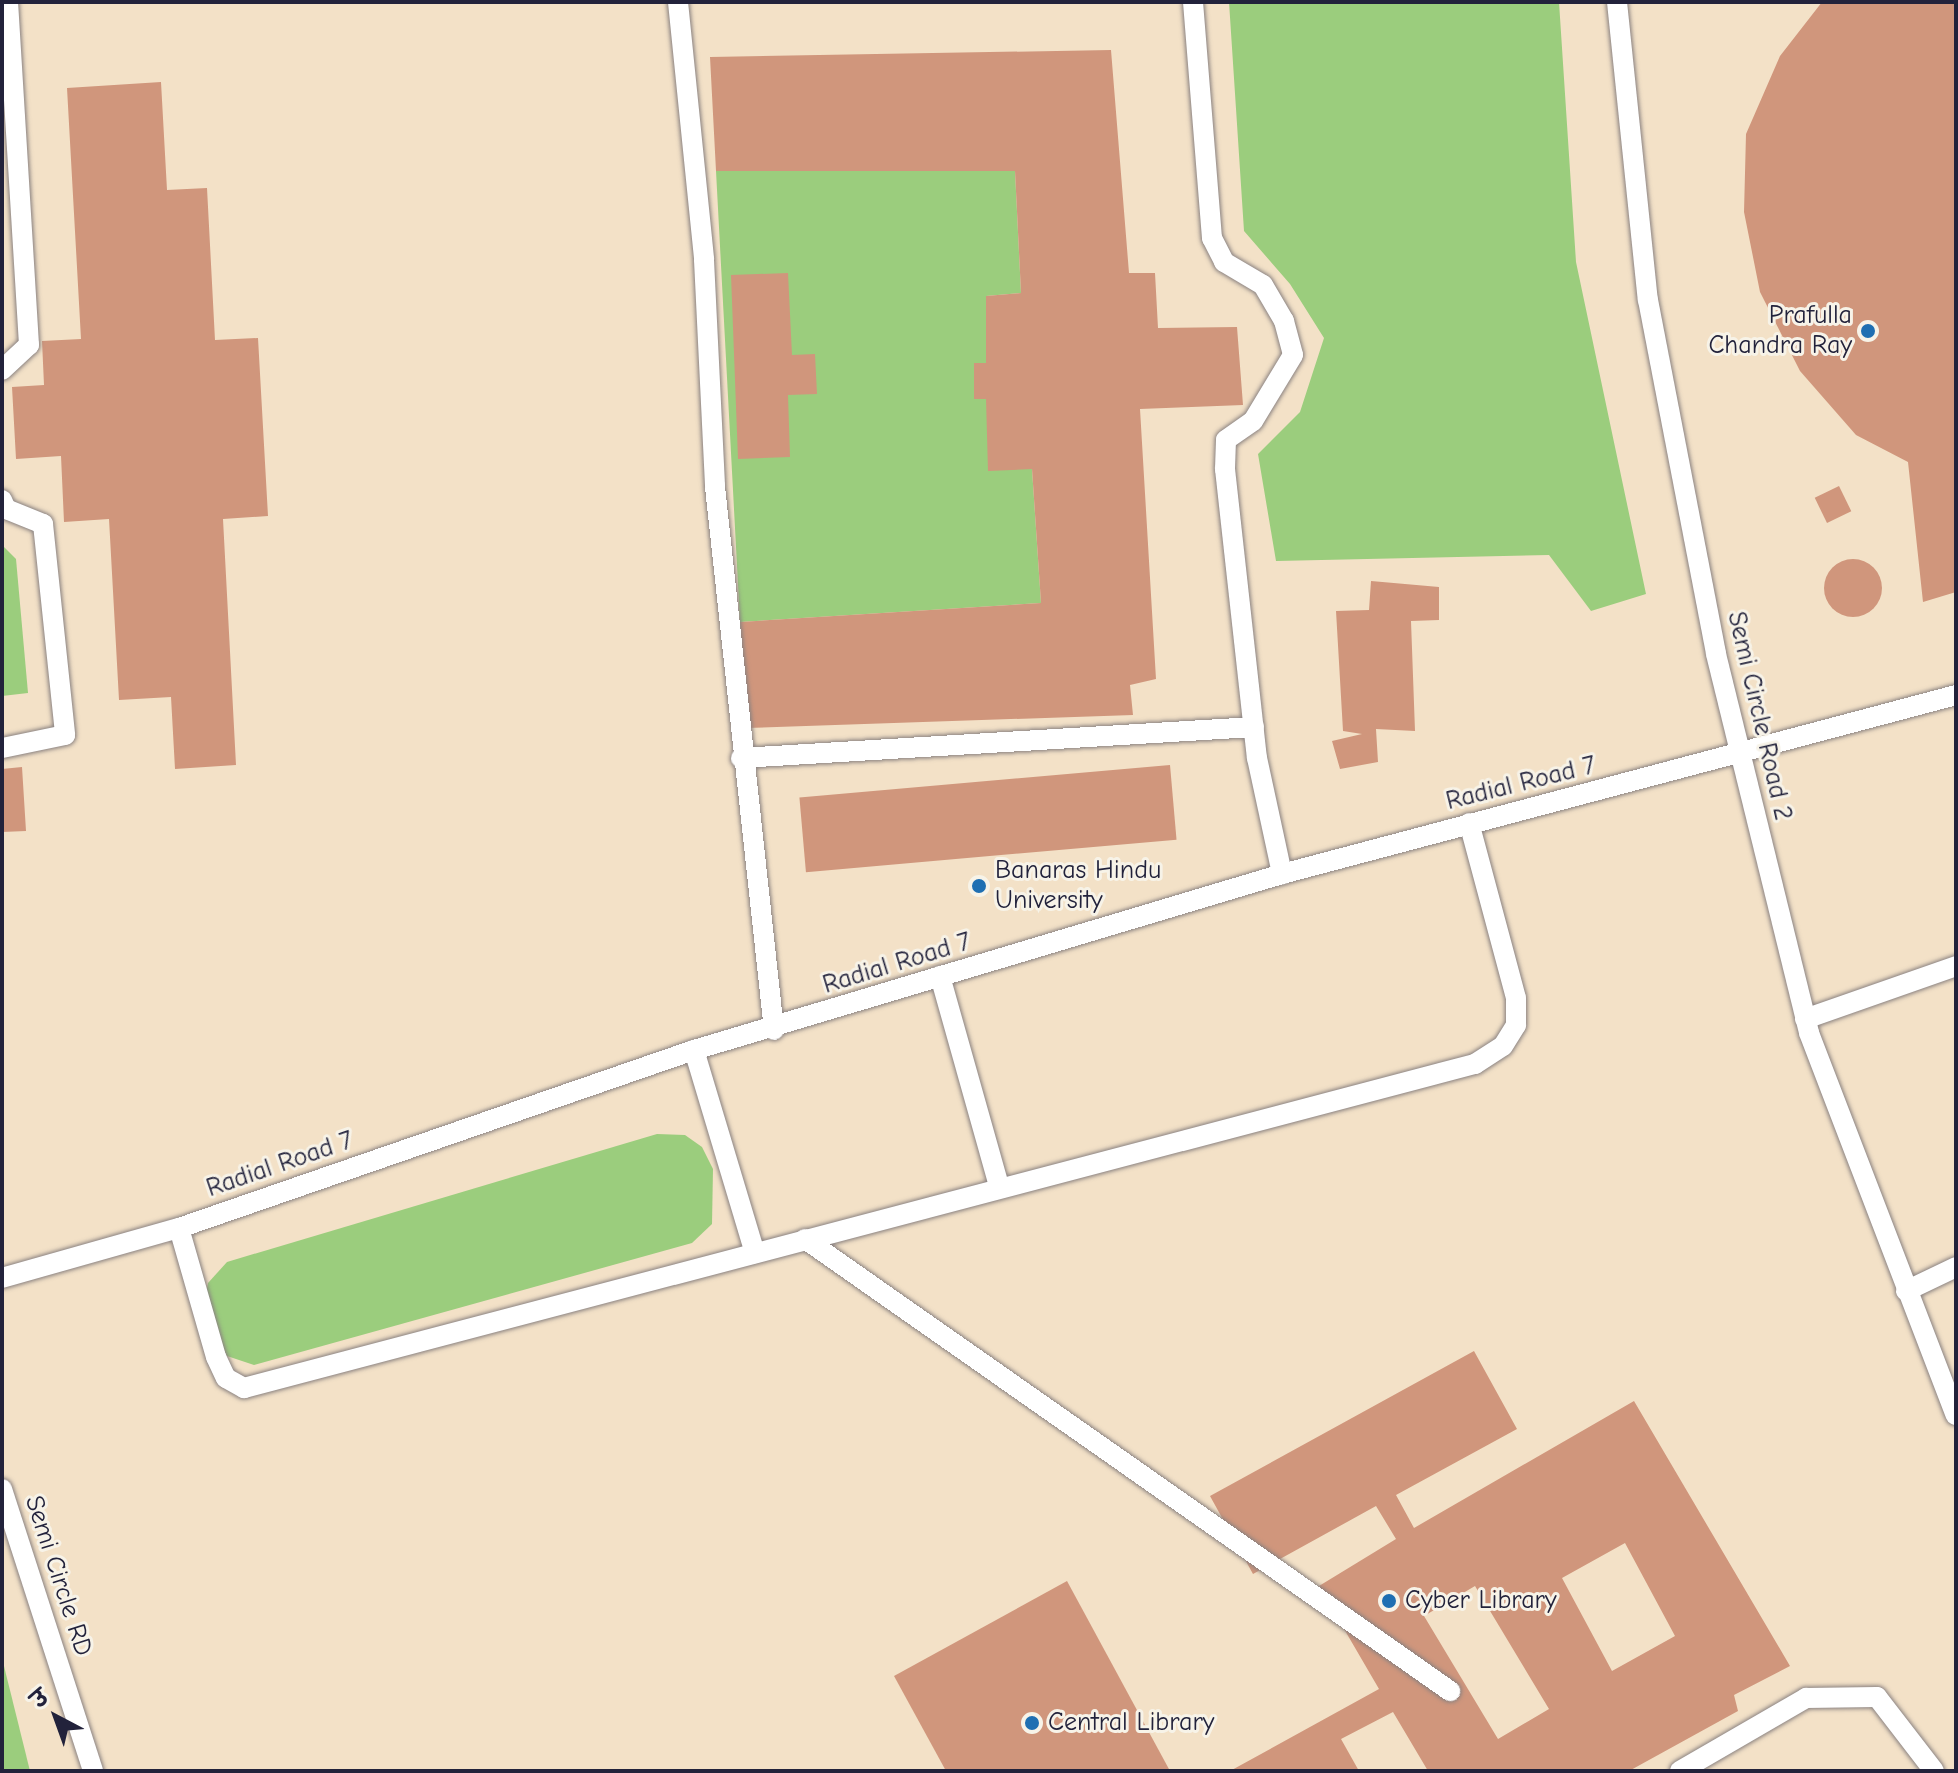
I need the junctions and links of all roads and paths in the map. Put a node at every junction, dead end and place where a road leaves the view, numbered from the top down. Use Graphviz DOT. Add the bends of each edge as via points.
graph roads {
  1 [pos="8,2"];
  2 [pos="678,2"];
  3 [pos="1193,2"];
  4 [pos="1617,2"];
  5 [pos="2,370"];
  6 [pos="2,500"];
  7 [pos="1956,695"];
  8 [pos="1254,727"];
  9 [pos="2,748"];
  10 [pos="1741,756"];
  11 [pos="741,758"];
  12 [pos="1469,823"];
  13 [pos="1282,874"];
  14 [pos="1956,966"];
  15 [pos="940,976"];
  16 [pos="1805,1019"];
  17 [pos="774,1030"];
  18 [pos="694,1050"];
  19 [pos="999,1186"];
  20 [pos="179,1228"];
  21 [pos="805,1239"];
  22 [pos="755,1253"];
  23 [pos="1956,1267"];
  24 [pos="2,1278"];
  25 [pos="1906,1291"];
  26 [pos="1956,1415"];
  27 [pos="2,1489"];
  28 [pos="1450,1691"];
  29 [pos="93,1771"];
  30 [pos="1680,1771"];
  31 [pos="1934,1771"];
  1 -- 5 [label="lane" via="29,345"];
  2 -- 11 [label="lane" via="704,260 715,487"];
  3 -- 8 [label="lane" via="1212,238 1224,262 1263,285 1284,321 1293,355 1253,421 1226,440"];
  4 -- 10 [label="lane, Semi Circle Road 2" via="1648,300 1716,654"];
  6 -- 9 [label="lane" via="6,509 43,524 65,735"];
  7 -- 10 [label="lane, Radial Road 7"];
  8 -- 11 [label="lane"];
  8 -- 13 [label="lane"];
  10 -- 12 [label="lane, Radial Road 7"];
  10 -- 16 [label="lane, Semi Circle Road 2"];
  11 -- 17 [label="lane" via="757,842"];
  12 -- 13 [label="lane, Radial Road 7"];
  12 -- 19 [label="lane" via="1516,998 1516,1025 1503,1046 1475,1064"];
  13 -- 15 [label="lane, Radial Road 7"];
  14 -- 16 [label="lane"];
  15 -- 17 [label="lane, Radial Road 7"];
  15 -- 19 [label="lane"];
  16 -- 25 [label="lane, Semi Circle Road 2"];
  17 -- 18 [label="lane, Radial Road 7"];
  18 -- 20 [label="lane, Radial Road 7"];
  18 -- 22 [label="lane"];
  19 -- 21 [label="lane"];
  20 -- 22 [label="lane" via="216,1357 226,1378 244,1388"];
  20 -- 24 [label="lane, Radial Road 7"];
  21 -- 22 [label="lane"];
  21 -- 28 [label="lane"];
  23 -- 25 [label="lane"];
  25 -- 26 [label="lane, Semi Circle Road 2"];
  27 -- 29 [label="lane, Semi Circle RD"];
  30 -- 31 [label="lane" via="1806,1698 1877,1697"];
}
